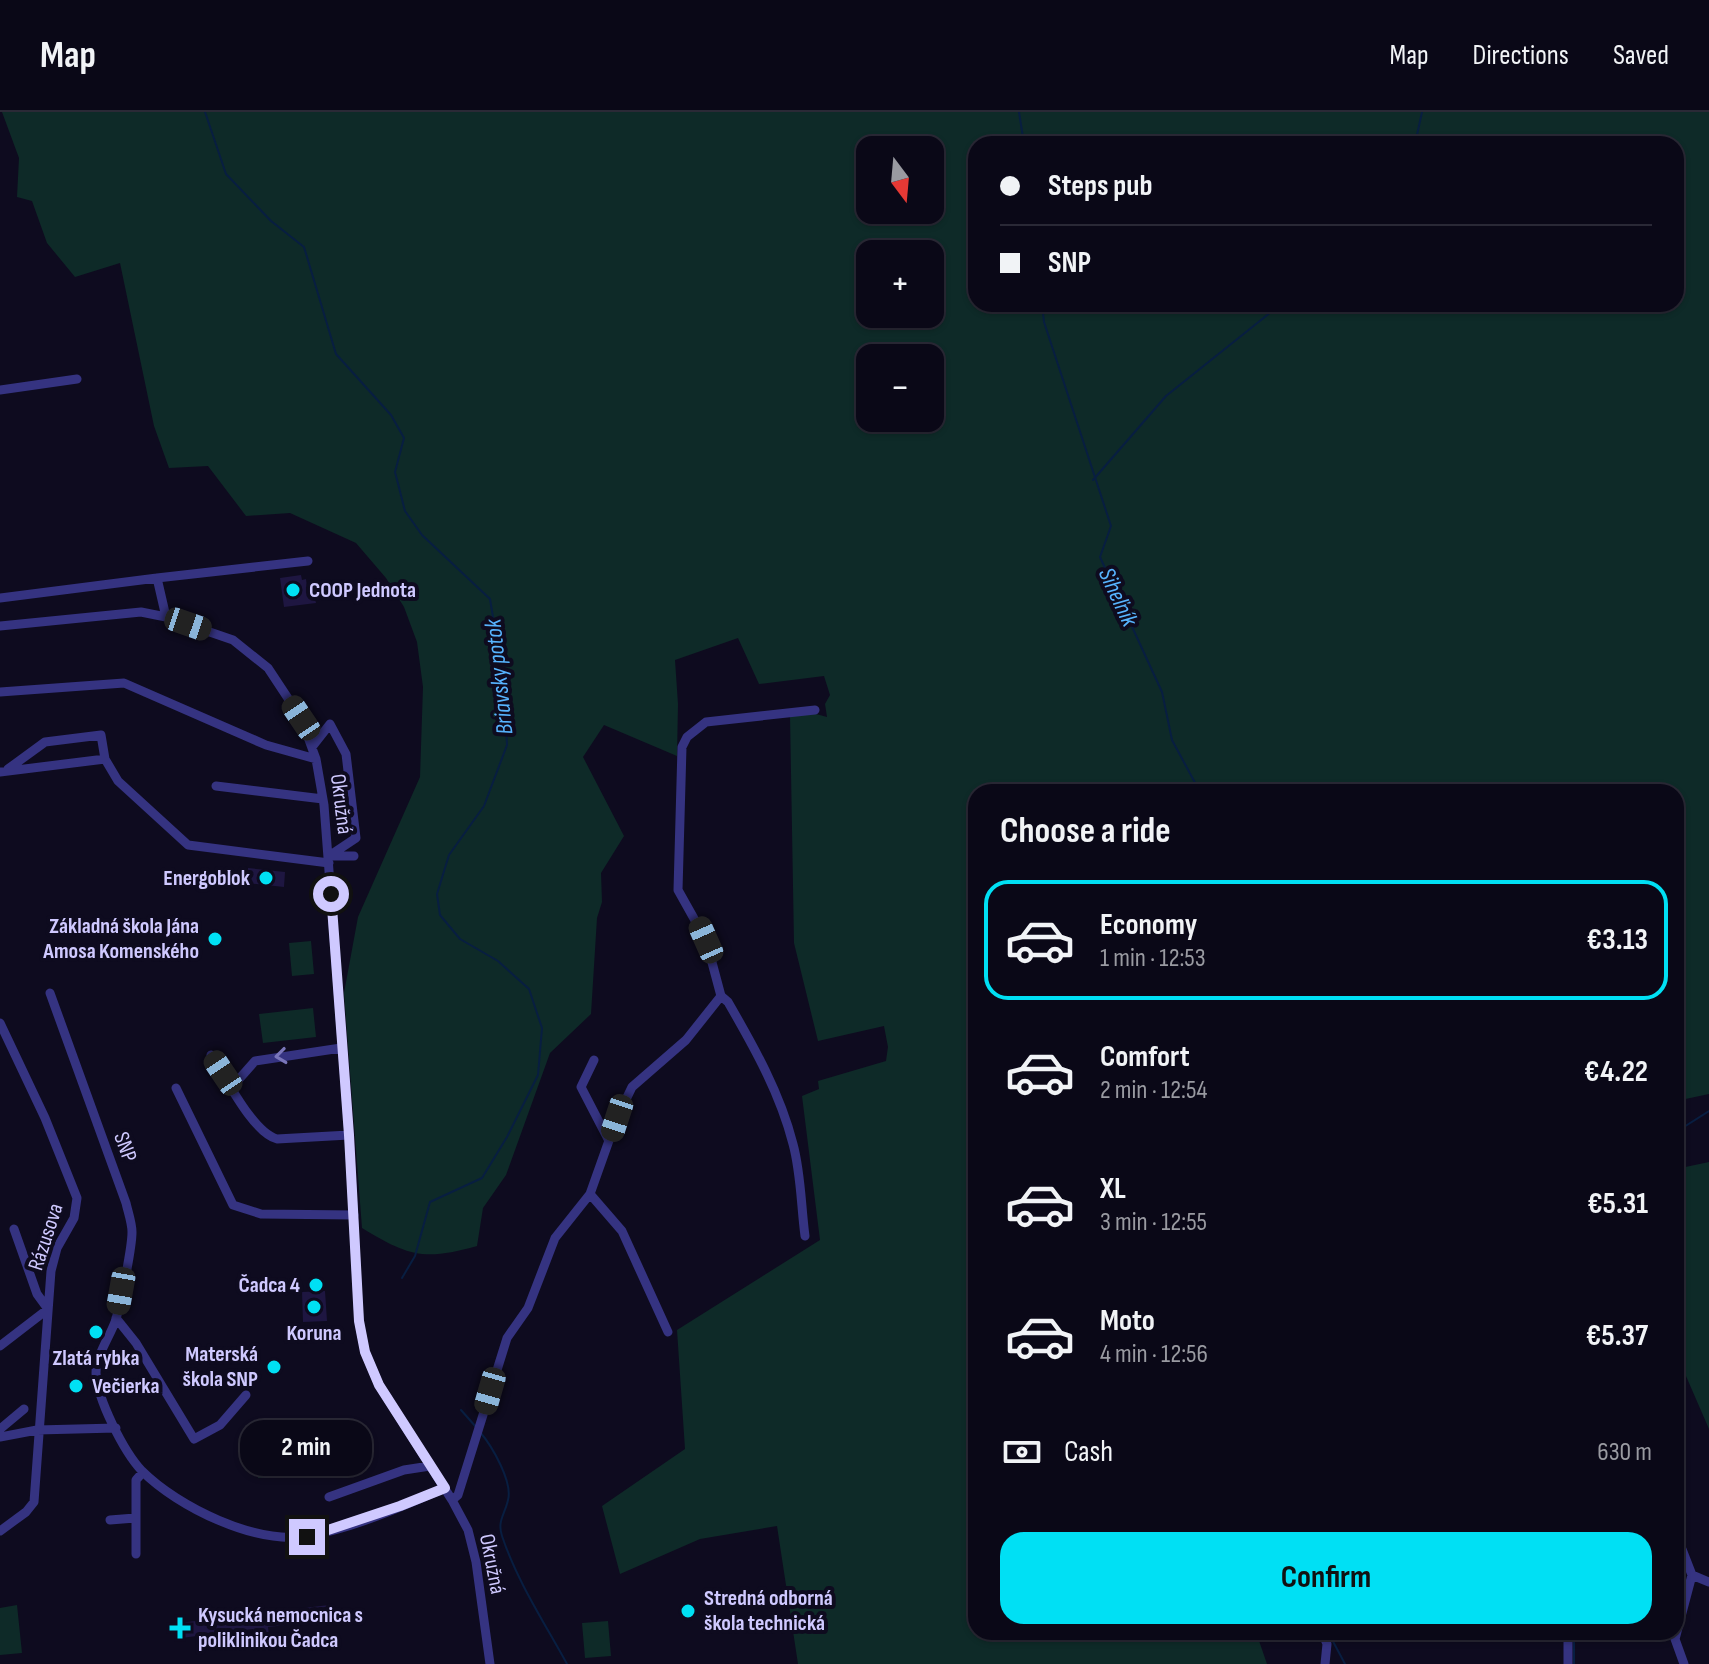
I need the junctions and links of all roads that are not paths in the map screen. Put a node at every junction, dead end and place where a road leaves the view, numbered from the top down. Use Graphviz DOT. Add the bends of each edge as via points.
graph roads {
  1 [pos="77,379"];
  2 [pos="0,390"];
  3 [pos="308,561"];
  4 [pos="157,578"];
  5 [pos="0,598"];
  6 [pos="166,617"];
  7 [pos="0,626"];
  8 [pos="0,692"];
  9 [pos="815,710"];
  10 [pos="312,747"];
  11 [pos="105,759"];
  12 [pos="316,759"];
  13 [pos="4,770"];
  14 [pos="216,786"];
  15 [pos="323,799"];
  16 [pos="354,856"];
  17 [pos="329,860"];
  18 [pos="50,993"];
  19 [pos="721,996"];
  20 [pos="0,1023"];
  21 [pos="341,1048"];
  22 [pos="211,1055"];
  23 [pos="594,1060"];
  24 [pos="232,1087"];
  25 [pos="176,1088"];
  26 [pos="349,1135"];
  27 [pos="609,1141"];
  28 [pos="590,1194"];
  29 [pos="354,1215"];
  30 [pos="14,1229"];
  31 [pos="805,1236"];
  32 [pos="48,1309"];
  33 [pos="116,1318"];
  34 [pos="668,1332"];
  35 [pos="0,1346"];
  36 [pos="246,1395"];
  37 [pos="24,1409"];
  38 [pos="116,1428"];
  39 [pos="0,1429"];
  40 [pos="37,1430"];
  41 [pos="0,1437"];
  42 [pos="430,1466"];
  43 [pos="143,1472"];
  44 [pos="445,1488"];
  45 [pos="329,1497"];
  46 [pos="452,1500"];
  47 [pos="135,1518"];
  48 [pos="110,1520"];
  49 [pos="0,1531"];
  50 [pos="136,1554"];
  51 [pos="1684,1554"];
  52 [pos="1692,1575"];
  53 [pos="1709,1582"];
  54 [pos="1684,1605"];
  55 [pos="1325,1640"];
  56 [pos="1568,1640"];
  57 [pos="1675,1640"];
  58 [pos="490,1664"];
  59 [pos="1325,1664"];
  60 [pos="1568,1664"];
  61 [pos="1684,1664"];
  1 -- 2 [label="street"];
  3 -- 4 [label="street"];
  4 -- 5 [label="street"];
  4 -- 6 [label="street"];
  6 -- 7 [label="street, Okružná" via="124,612"];
  6 -- 10 [label="street, Okružná" via="233,640 268,668 301,718"];
  8 -- 12 [label="street" via="124,683 266,745"];
  9 -- 19 [label="street" via="706,722 682,747 678,890 706,940"];
  10 -- 12 [label="street, Okružná"];
  10 -- 17 [label="street" via="330,724 346,754 356,838"];
  11 -- 13 [label="street"];
  11 -- 13 [label="street" via="101,735 95,734 45,742"];
  11 -- 17 [label="street" via="118,781 188,845"];
  12 -- 15 [label="street, Okružná"];
  14 -- 15 [label="street"];
  15 -- 17 [label="street, Okružná"];
  16 -- 17 [label="street"];
  17 -- 21 [label="street, Okružná"];
  18 -- 33 [label="street, SNP" via="131,1223"];
  19 -- 27 [label="street" via="686,1040 632,1087"];
  19 -- 31 [label="street" via="767,1071 794,1145"];
  20 -- 32 [label="street, Rázusova" via="77,1198 74,1218 57,1248"];
  21 -- 24 [label="street, one-way" via="255,1061"];
  21 -- 26 [label="street, Okružná"];
  22 -- 24 [label="street"];
  23 -- 27 [label="street" via="581,1087"];
  24 -- 26 [label="street" via="272,1138"];
  25 -- 29 [label="street" via="233,1205 261,1214"];
  26 -- 29 [label="street, Okružná"];
  27 -- 28 [label="street"];
  28 -- 34 [label="street" via="622,1231"];
  28 -- 46 [label="street" via="555,1238 528,1308 507,1338 458,1495"];
  29 -- 42 [label="street, Okružná" via="365,1352 379,1385"];
  30 -- 32 [label="street" via="37,1294"];
  32 -- 35 [label="street"];
  32 -- 40 [label="street, Rázusova"];
  33 -- 36 [label="street" via="194,1439 220,1425"];
  33 -- 38 [label="street, SNP" via="96,1365 99,1388"];
  37 -- 39 [label="street"];
  38 -- 40 [label="street"];
  38 -- 43 [label="street, SNP"];
  40 -- 41 [label="street"];
  40 -- 49 [label="street, Rázusova" via="34,1502"];
  42 -- 44 [label="street, Okružná"];
  42 -- 45 [label="street"];
  43 -- 44 [label="street, SNP" via="223,1523 290,1537 336,1528"];
  43 -- 47 [label="street" via="136,1480"];
  44 -- 46 [label="street, Okružná"];
  46 -- 58 [label="street, Okružná" via="468,1530 476,1562"];
  47 -- 48 [label="street"];
  47 -- 50 [label="street"];
  51 -- 52 [label="street"];
  52 -- 53 [label="street"];
  52 -- 54 [label="street"];
  55 -- 59 [label="street"];
  56 -- 60 [label="street"];
  57 -- 61 [label="street"];
}
